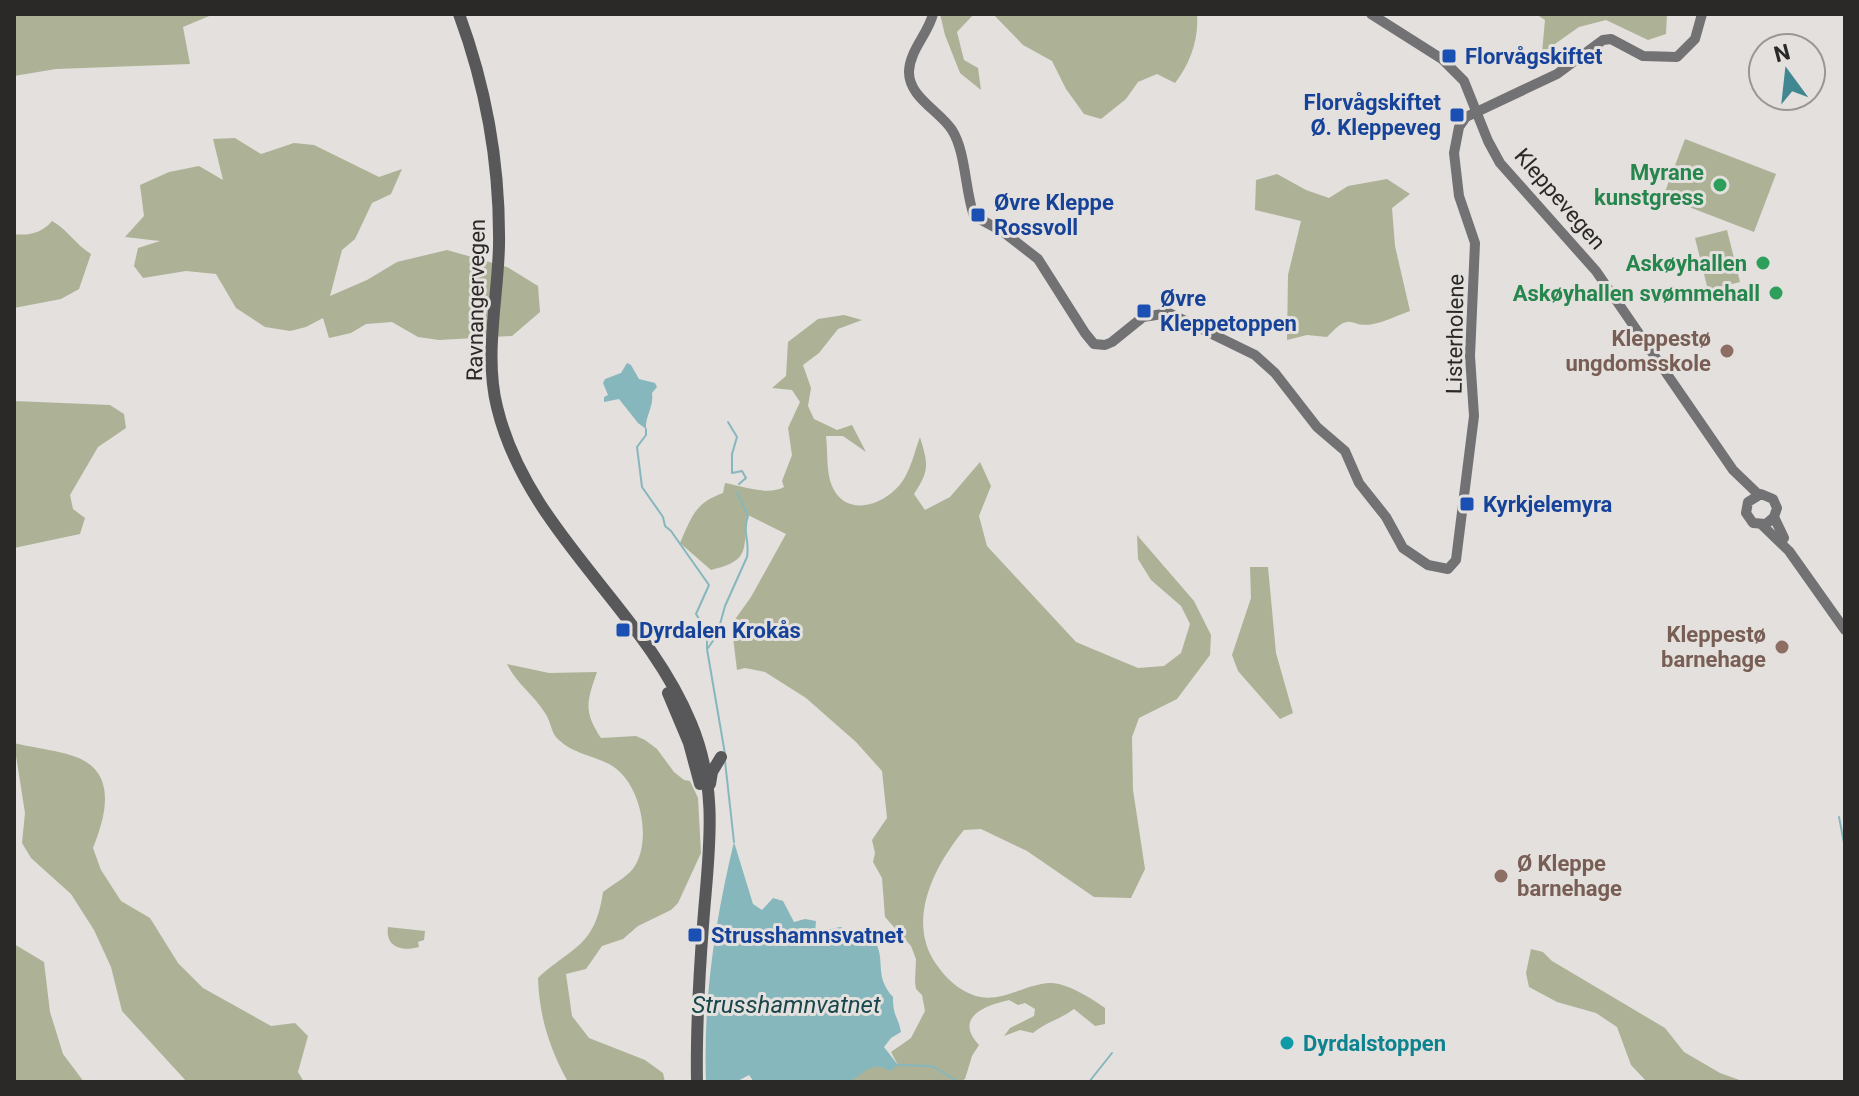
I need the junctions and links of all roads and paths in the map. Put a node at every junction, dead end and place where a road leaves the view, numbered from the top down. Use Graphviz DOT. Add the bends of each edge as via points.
graph roads {
  1 [pos="459,14"];
  2 [pos="933,14"];
  3 [pos="1371,14"];
  4 [pos="1702,14"];
  5 [pos="1477,112"];
  6 [pos="1733,470"];
  7 [pos="1758,494"];
  8 [pos="1748,502"];
  9 [pos="1774,517"];
  10 [pos="1762,525"];
  11 [pos="1789,551"];
  12 [pos="615,605"];
  13 [pos="1845,630"];
  14 [pos="721,757"];
  15 [pos="709,799"];
  16 [pos="708,860"];
  17 [pos="697,1082"];
  1 -- 12 [label="main road, Ravnangervegen" via="482,90 497,184 492,360 500,421 530,487"];
  2 -- 5 [label="street, Listerholene" via="913,54 910,80 954,134 974,216 1038,259 1097,345 1105,345 1143,317 1169,313 1255,355 1317,427 1345,451 1359,483 1403,548 1442,569 1452,568 1456,560 1473,430 1470,356 1476,256 1459,196 1454,153 1461,122"];
  3 -- 5 [label="street, Kleppevegen" via="1450,66 1464,81"];
  4 -- 5 [label="street" via="1695,39 1677,57 1643,56 1603,40 1557,74"];
  5 -- 6 [label="street, Kleppevegen" via="1500,163 1596,271"];
  6 -- 7 [label="street, Kleppevegen"];
  6 -- 8 [label="street, Kleppevegen"];
  7 -- 8 [label="street"];
  7 -- 9 [label="street" via="1773,499"];
  8 -- 10 [label="street" via="1748,517"];
  9 -- 10 [label="street"];
  9 -- 11 [label="street"];
  10 -- 11 [label="street"];
  11 -- 13 [label="street"];
  12 -- 15 [label="main road, Ravnangervegen" via="646,643 683,704 701,751"];
  12 -- 16 [label="main road, Ravnangervegen" via="685,731 702,795"];
  14 -- 15 [label="main road" via="711,776"];
  15 -- 16 [label="main road, Ravnangervegen"];
  16 -- 17 [label="main road, Ravnangervegen"];
}
